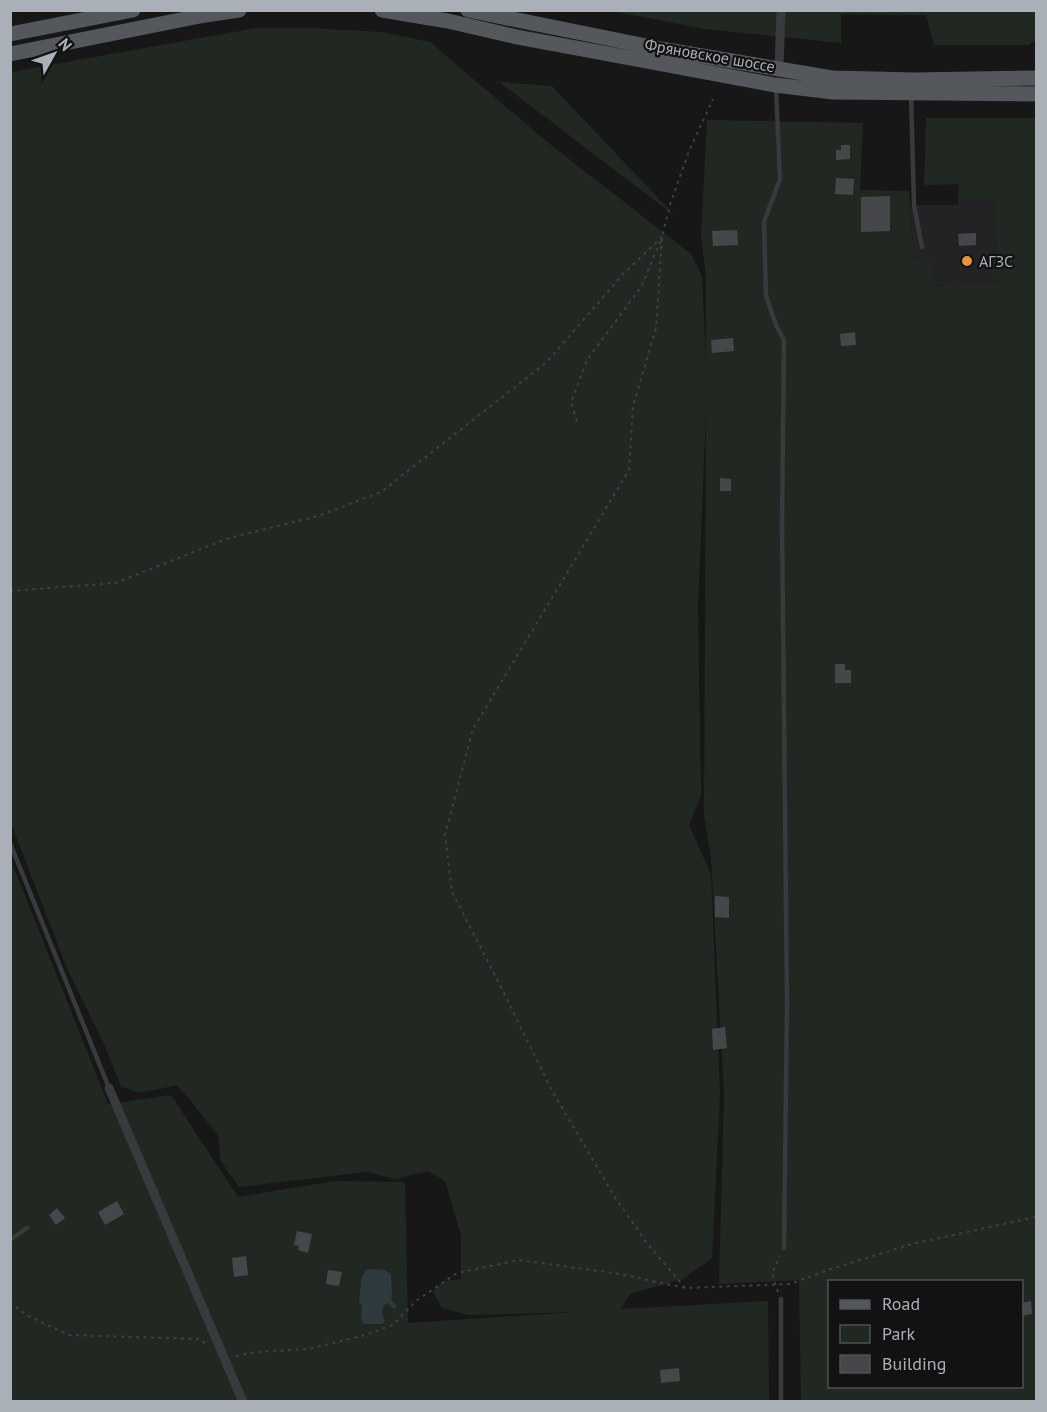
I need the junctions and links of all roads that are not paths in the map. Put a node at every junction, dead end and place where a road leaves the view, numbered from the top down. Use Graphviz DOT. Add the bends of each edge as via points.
graph roads {
  1 [pos="133,10"];
  2 [pos="238,10"];
  3 [pos="382,10"];
  4 [pos="468,10"];
  5 [pos="781,10"];
  6 [pos="10,34"];
  7 [pos="10,54"];
  8 [pos="779,70"];
  9 [pos="1036,78"];
  10 [pos="775,86"];
  11 [pos="911,92"];
  12 [pos="1036,94"];
  13 [pos="922,247"];
  14 [pos="10,843"];
  15 [pos="109,1088"];
  16 [pos="27,1228"];
  17 [pos="10,1240"];
  18 [pos="784,1248"];
  19 [pos="781,1299"];
  20 [pos="243,1401"];
  21 [pos="780,1401"];
  1 -- 6 [label="main road"];
  2 -- 7 [label="main road"];
  3 -- 10 [label="main road, Фряновское шоссе"];
  4 -- 8 [label="main road, Фряновское шоссе"];
  5 -- 8 [label="street"];
  8 -- 9 [label="main road, Фряновское шоссе" via="832,78"];
  10 -- 11 [label="main road, Фряновское шоссе" via="833,92"];
  10 -- 18 [label="lane" via="780,179 764,222 766,296 784,340"];
  11 -- 12 [label="main road, Фряновское шоссе"];
  11 -- 13 [label="lane" via="914,205"];
  14 -- 15 [label="lane"];
  15 -- 20 [label="street"];
  16 -- 17 [label="lane"];
  19 -- 21 [label="lane"];
}
